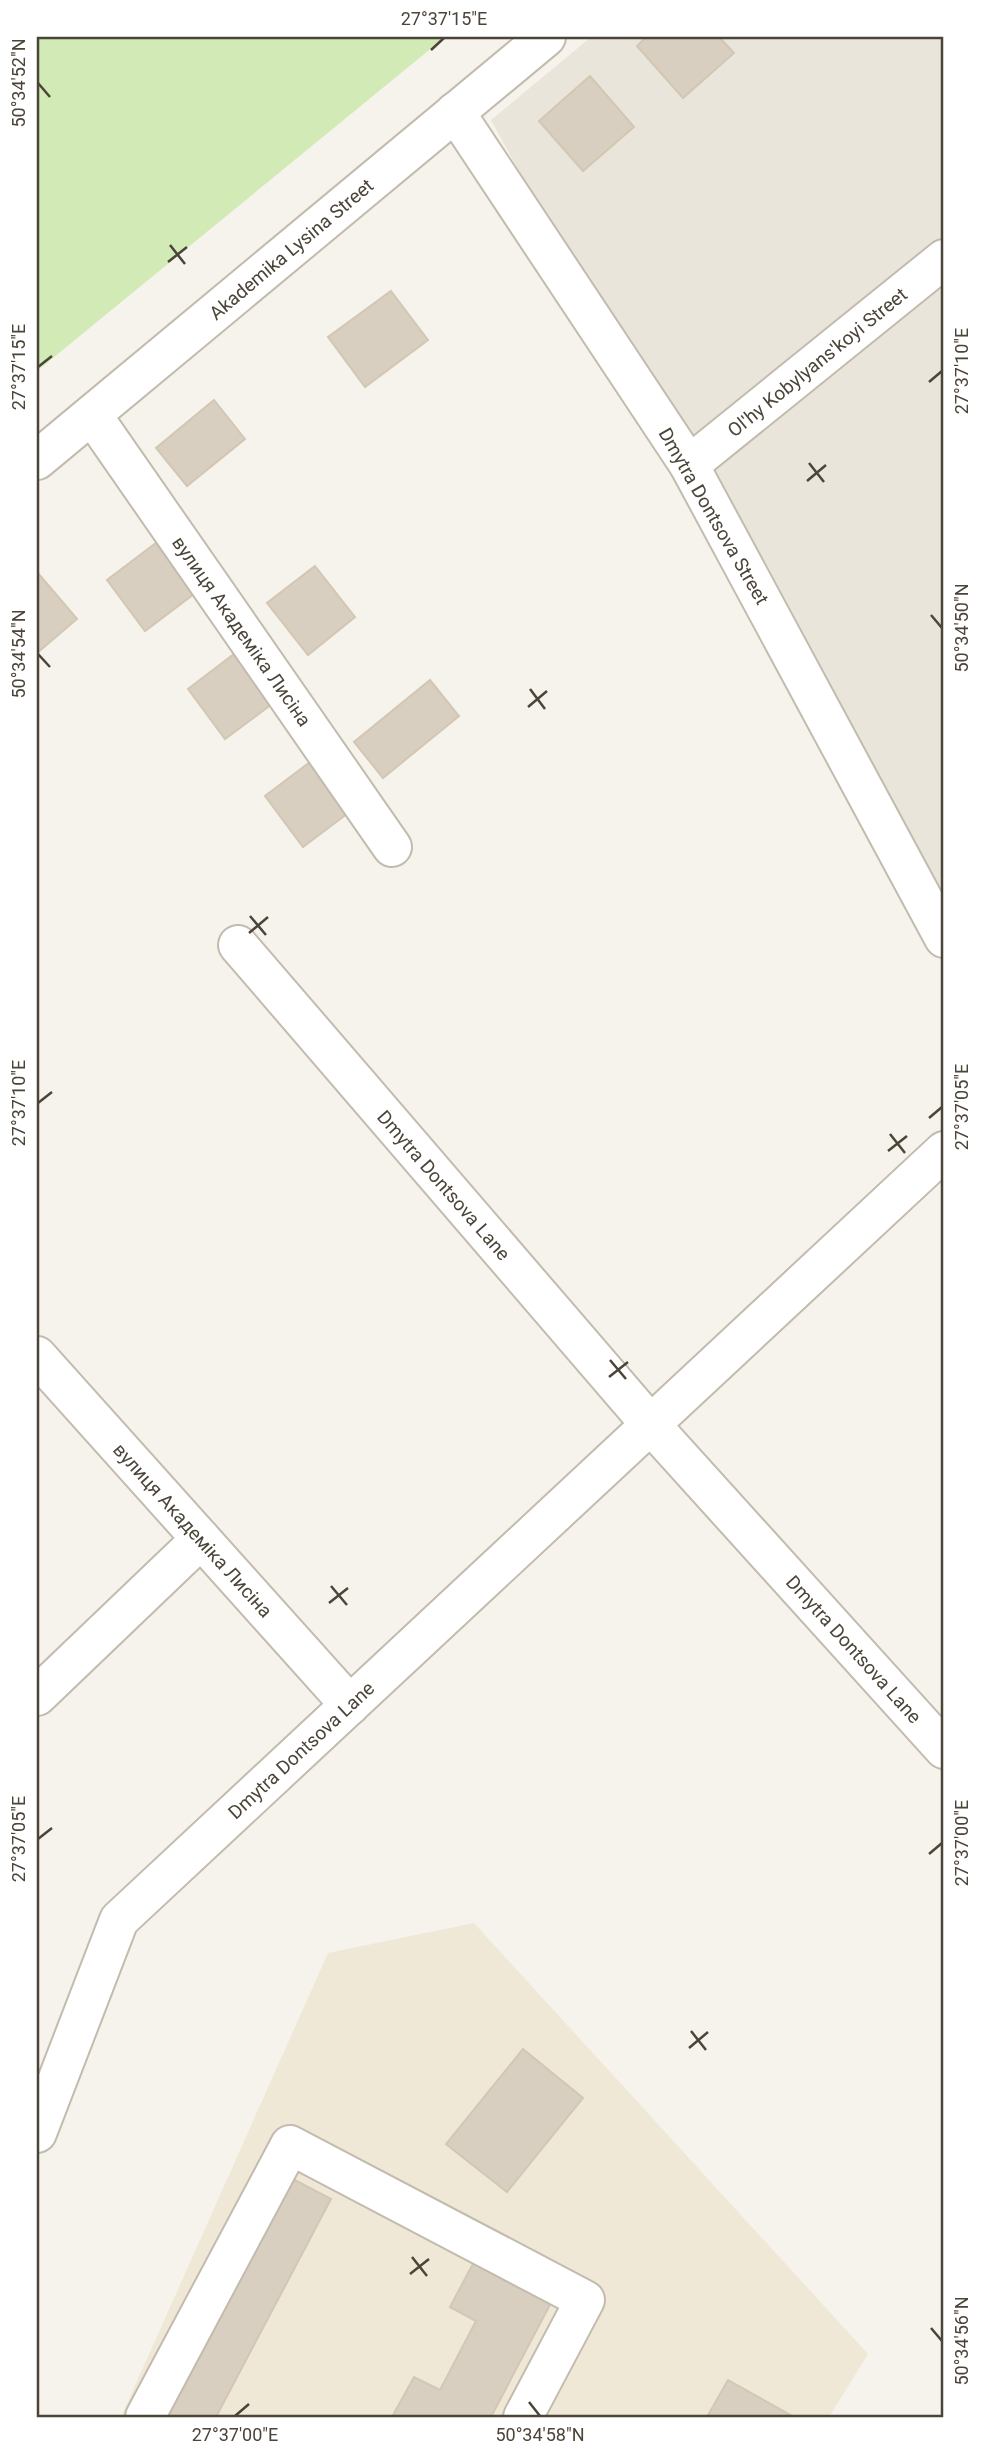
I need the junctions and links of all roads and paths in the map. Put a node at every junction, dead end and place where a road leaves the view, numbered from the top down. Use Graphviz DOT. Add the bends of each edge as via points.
graph roads {
  1 [pos="546,37"];
  2 [pos="455,112"];
  3 [pos="944,260"];
  4 [pos="92,415"];
  5 [pos="37,460"];
  6 [pos="690,465"];
  7 [pos="393,847"];
  8 [pos="944,938"];
  9 [pos="237,945"];
  10 [pos="944,1151"];
  11 [pos="37,1356"];
  12 [pos="651,1424"];
  13 [pos="201,1539"];
  14 [pos="37,1696"];
  15 [pos="350,1705"];
  16 [pos="944,1749"];
  17 [pos="37,2133"];
  18 [pos="145,2417"];
  19 [pos="523,2417"];
  1 -- 2 [label="street, Akademika Lysina Street"];
  2 -- 4 [label="street, Akademika Lysina Street"];
  2 -- 6 [label="street, Dmytra Dontsova Street"];
  3 -- 6 [label="street, Olʹhy Kobylyansʹkoyi Street"];
  4 -- 5 [label="street, Akademika Lysina Street"];
  4 -- 7 [label="street, вулиця Академіка Лисіна"];
  6 -- 8 [label="street, Dmytra Dontsova Street"];
  9 -- 12 [label="street, Dmytra Dontsova Lane"];
  10 -- 12 [label="street, Dmytra Dontsova Lane"];
  11 -- 13 [label="street, вулиця Академіка Лисіна"];
  12 -- 15 [label="street, Dmytra Dontsova Lane"];
  12 -- 16 [label="street, Dmytra Dontsova Lane"];
  13 -- 14 [label="street"];
  13 -- 15 [label="street, вулиця Академіка Лисіна"];
  15 -- 17 [label="street, Dmytra Dontsova Lane" via="119,1920"];
  18 -- 19 [label="street" via="290,2145 585,2300"];
}
